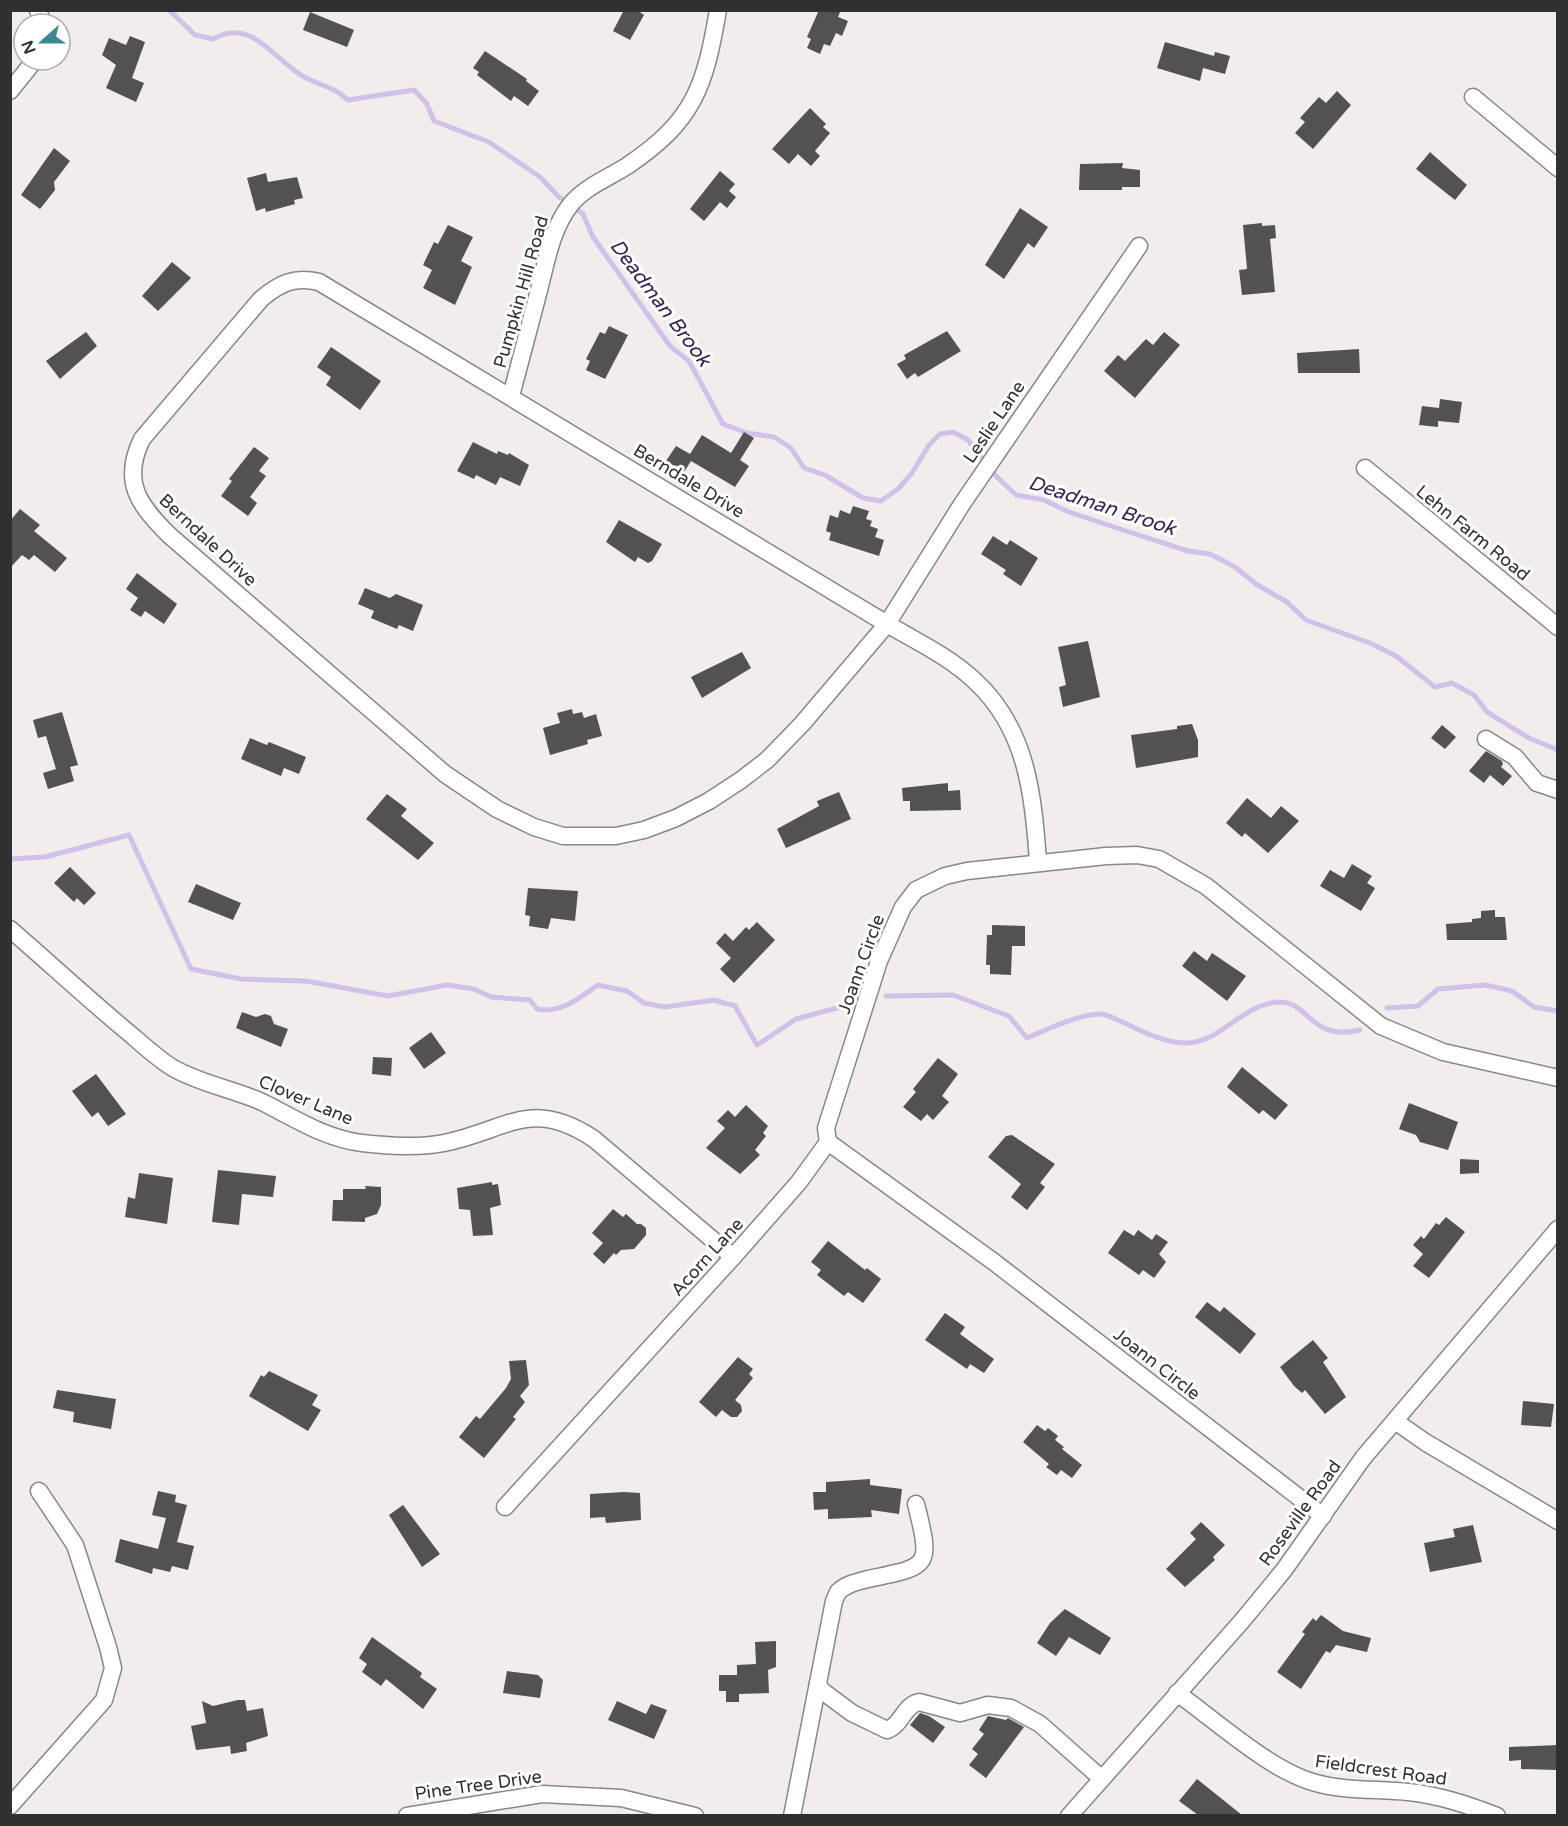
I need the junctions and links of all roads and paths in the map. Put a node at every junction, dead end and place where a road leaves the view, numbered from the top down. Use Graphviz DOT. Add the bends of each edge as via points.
graph roads {
  1 [pos="718,10"];
  2 [pos="25,72"];
  3 [pos="10,91"];
  4 [pos="1473,97"];
  5 [pos="1557,168"];
  6 [pos="1139,246"];
  7 [pos="511,396"];
  8 [pos="1365,468"];
  9 [pos="887,624"];
  10 [pos="1557,627"];
  11 [pos="1486,739"];
  12 [pos="1557,790"];
  13 [pos="1038,861"];
  14 [pos="10,929"];
  15 [pos="1557,1078"];
  16 [pos="828,1142"];
  17 [pos="1556,1235"];
  18 [pos="733,1257"];
  19 [pos="1395,1421"];
  20 [pos="39,1491"];
  21 [pos="916,1503"];
  22 [pos="505,1507"];
  23 [pos="1323,1516"];
  24 [pos="1557,1521"];
  25 [pos="818,1683"];
  26 [pos="1177,1693"];
  27 [pos="1101,1778"];
  28 [pos="10,1806"];
  29 [pos="407,1815"];
  30 [pos="695,1815"];
  31 [pos="792,1815"];
  32 [pos="1069,1815"];
  33 [pos="1497,1815"];
  1 -- 7 [label="street, Pumpkin Hill Road" via="712,49 699,91 678,125 644,153 586,190 562,218"];
  2 -- 3 [label="street"];
  4 -- 5 [label="street"];
  6 -- 9 [label="street, Leslie Lane" via="995,455"];
  7 -- 9 [label="street, Berndale Drive"];
  7 -- 9 [label="street, Berndale Drive" via="319,282 303,278 286,281 261,299 142,439 132,468 137,496 169,536 446,774 497,809 563,836 616,837 644,830 676,818 725,791 767,760"];
  8 -- 10 [label="street, Lehn Farm Road"];
  9 -- 13 [label="street, Berndale Drive" via="974,680 1011,727 1024,757 1030,785"];
  11 -- 12 [label="street" via="1515,757 1537,783"];
  13 -- 15 [label="street, Joann Circle" via="1137,855 1159,859 1215,893 1381,1026 1443,1052"];
  13 -- 16 [label="street, Joann Circle" via="945,876 916,890 903,907 879,961 826,1128"];
  14 -- 18 [label="street, Clover Lane" via="173,1068 253,1098 328,1135 360,1143 427,1145 518,1119 547,1117 573,1125"];
  16 -- 18 [label="street, Acorn Lane" via="799,1182"];
  16 -- 23 [label="street, Joann Circle" via="994,1262"];
  17 -- 19 [label="street, Roseville Road"];
  18 -- 22 [label="street, Acorn Lane"];
  19 -- 23 [label="street, Roseville Road" via="1363,1458"];
  19 -- 24 [label="street"];
  20 -- 28 [label="street" via="75,1545 113,1668 104,1700"];
  21 -- 25 [label="street" via="926,1542 923,1559 915,1569 856,1582 838,1592"];
  23 -- 26 [label="street, Roseville Road" via="1242,1621"];
  25 -- 27 [label="street" via="821,1690 852,1713 887,1730 919,1702 960,1713 988,1705 1011,1708 1040,1724"];
  25 -- 31 [label="street"];
  26 -- 27 [label="street, Roseville Road"];
  26 -- 33 [label="street, Fieldcrest Road" via="1298,1777 1317,1784 1422,1794"];
  27 -- 32 [label="street, Roseville Road"];
  29 -- 30 [label="street, Pine Tree Drive" via="542,1794 621,1798"];
}
